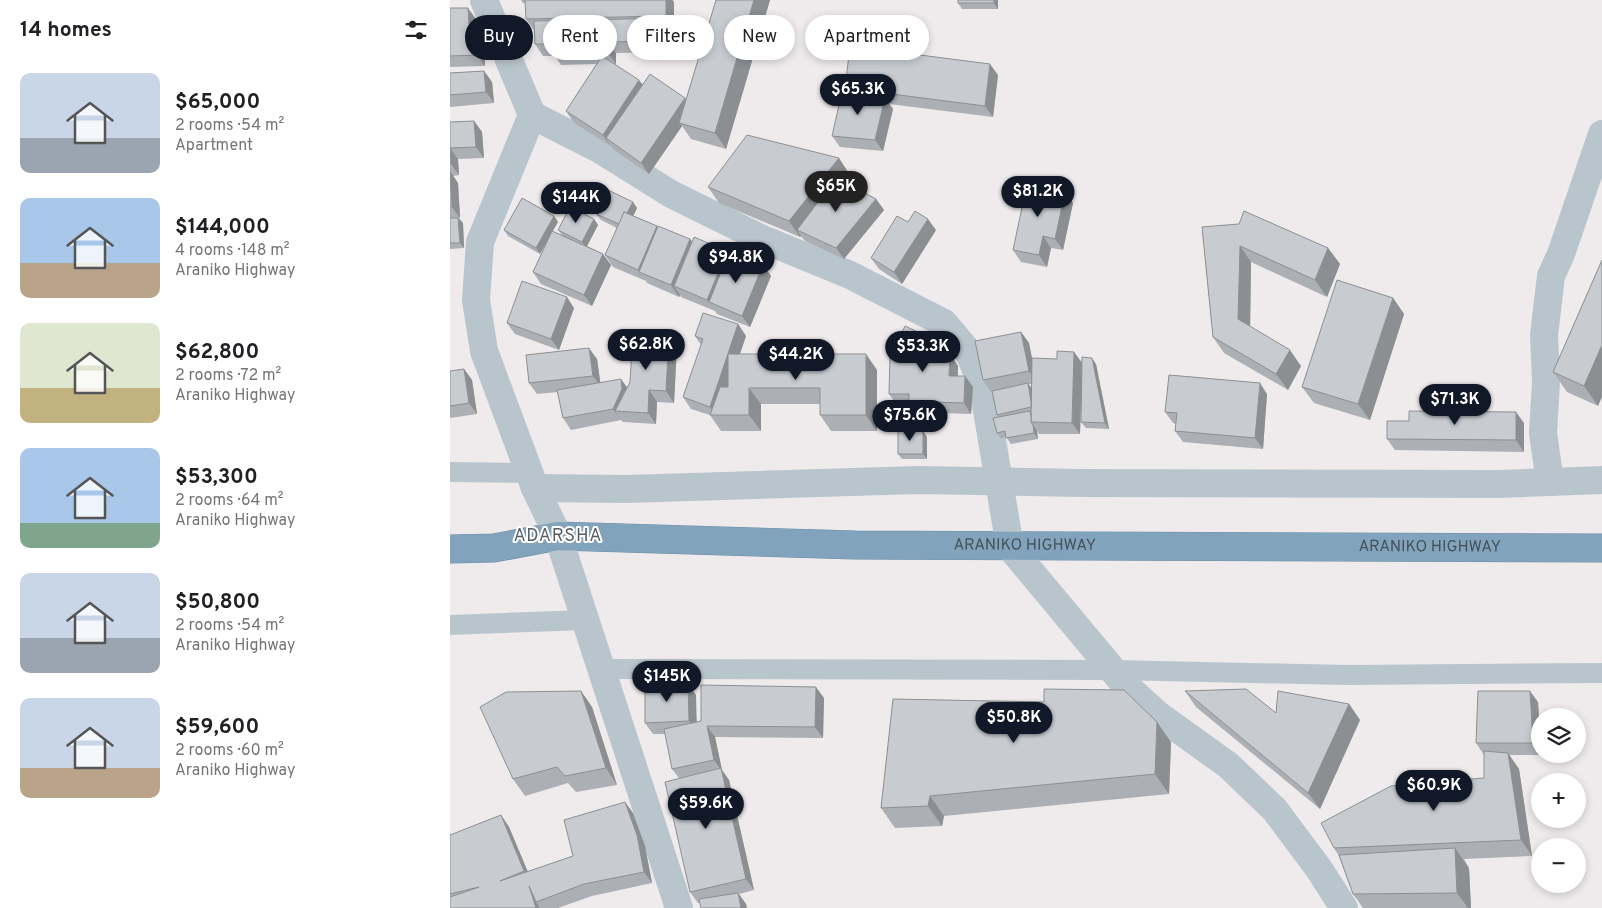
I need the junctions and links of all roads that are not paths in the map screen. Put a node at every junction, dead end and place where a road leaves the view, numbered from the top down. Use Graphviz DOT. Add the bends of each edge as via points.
graph roads {
  1 [pos="484,0"];
  2 [pos="532,115"];
  3 [pos="1602,134"];
  4 [pos="450,472"];
  5 [pos="532,480"];
  6 [pos="1602,480"];
  7 [pos="1000,482"];
  8 [pos="1550,482"];
  9 [pos="558,536"];
  10 [pos="1010,547"];
  11 [pos="1602,548"];
  12 [pos="450,549"];
  13 [pos="585,620"];
  14 [pos="450,625"];
  15 [pos="602,669"];
  16 [pos="1113,670"];
  17 [pos="1602,673"];
  18 [pos="679,908"];
  19 [pos="1344,908"];
  1 -- 2 [label="street"];
  2 -- 5 [label="street" via="480,242 476,300 484,352"];
  2 -- 7 [label="street" via="600,149 671,194 760,238 850,275 944,323 969,353 983,387"];
  3 -- 8 [label="street" via="1552,276 1544,335 1543,433"];
  4 -- 5 [label="lane"];
  5 -- 7 [label="street" via="626,489 918,480"];
  5 -- 9 [label="street"];
  6 -- 8 [label="street"];
  7 -- 8 [label="street"];
  7 -- 10 [label="street"];
  9 -- 10 [label="highway, ARANIKO HIGHWAY" via="855,546"];
  9 -- 12 [label="highway, ARANIKO HIGHWAY" via="494,548"];
  9 -- 13 [label="street"];
  10 -- 11 [label="highway, ARANIKO HIGHWAY"];
  10 -- 16 [label="street"];
  13 -- 14 [label="lane"];
  13 -- 15 [label="street"];
  15 -- 16 [label="lane"];
  15 -- 18 [label="street"];
  16 -- 17 [label="lane" via="1348,675"];
  16 -- 19 [label="street" via="1157,714 1228,765 1275,810"];
}
